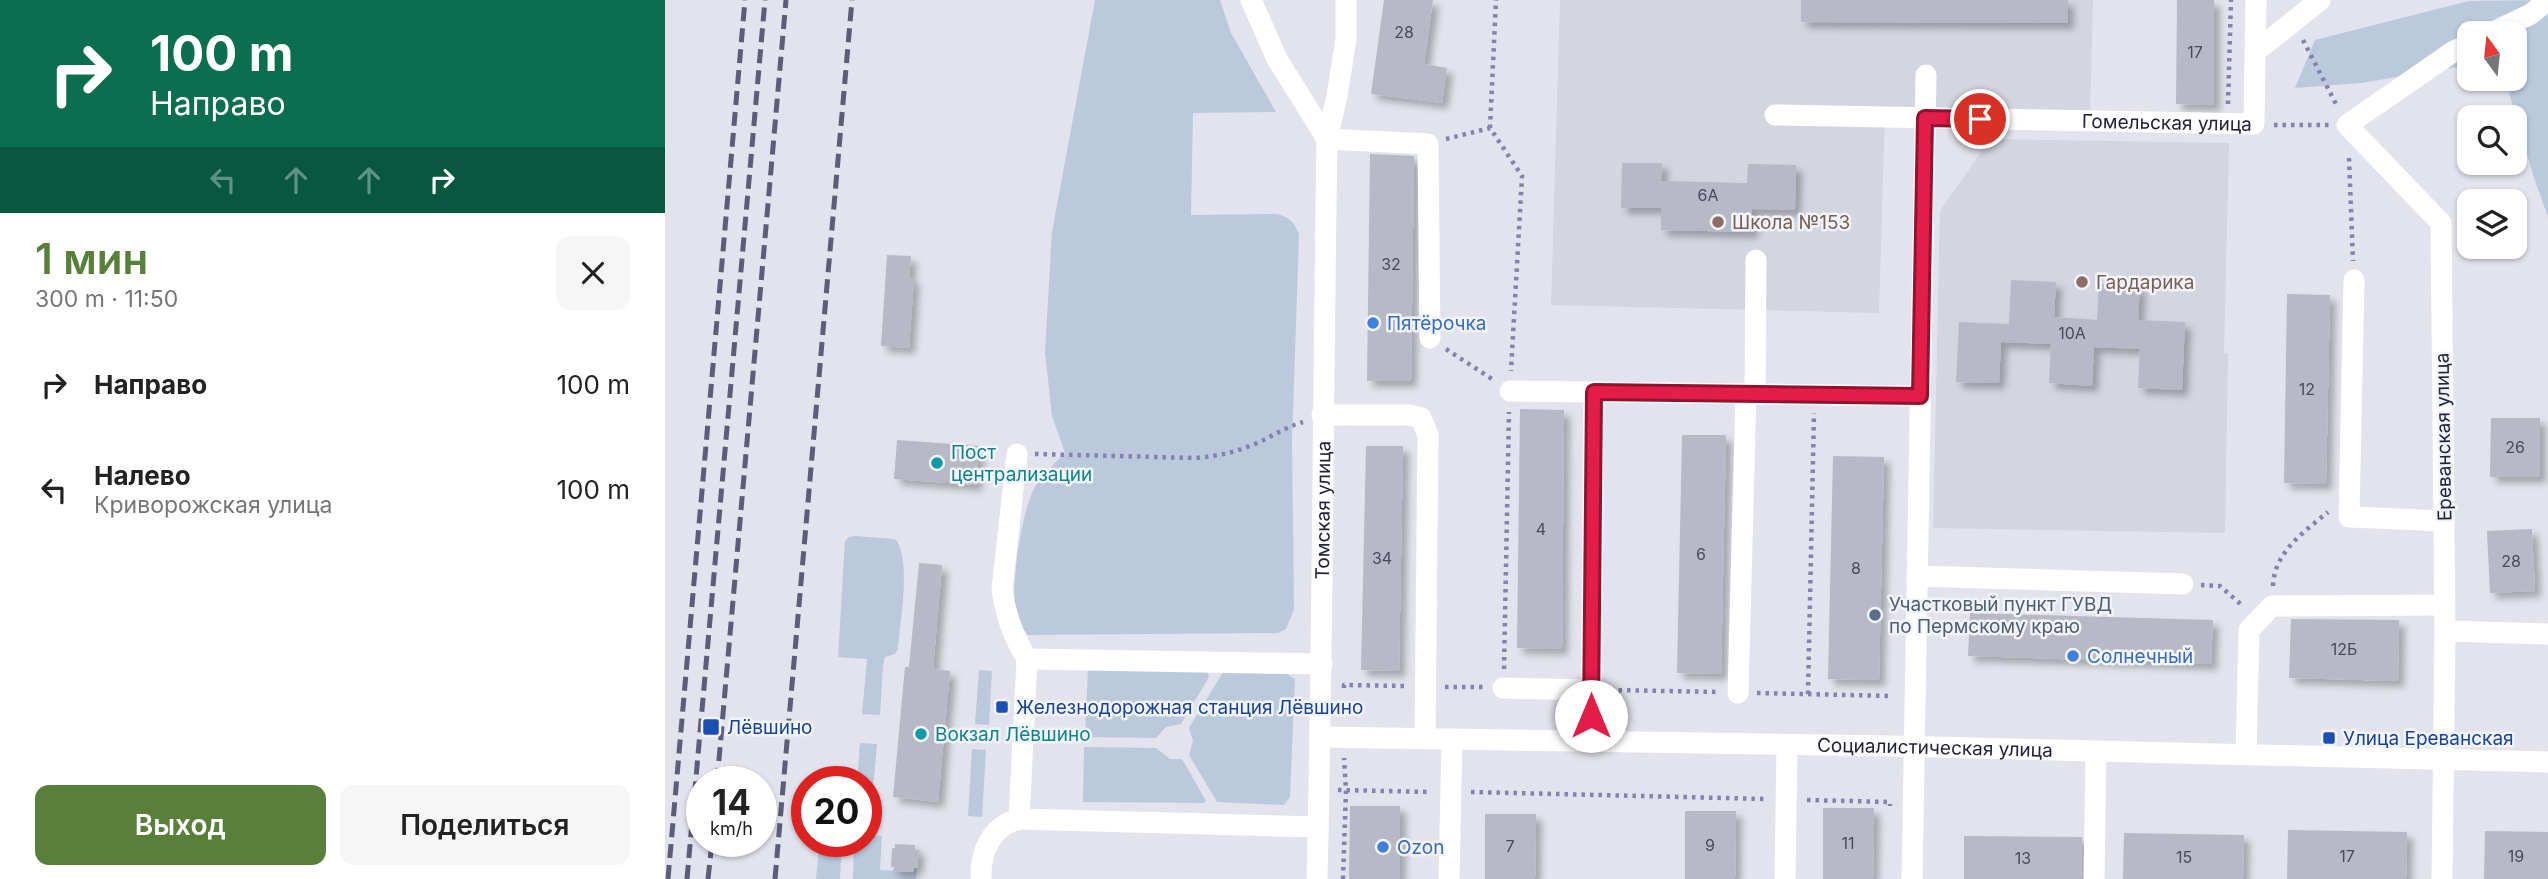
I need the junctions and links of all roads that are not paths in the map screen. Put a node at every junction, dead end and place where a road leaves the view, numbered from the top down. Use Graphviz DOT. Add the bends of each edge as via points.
graph roads {
  1 [pos="1251,0"];
  2 [pos="1346,0"];
  3 [pos="2256,0"];
  4 [pos="2320,0"];
  5 [pos="2548,0"];
  6 [pos="2516,21"];
  7 [pos="2457,50"];
  8 [pos="2255,52"];
  9 [pos="1926,75"];
  10 [pos="1775,115"];
  11 [pos="1925,118"];
  12 [pos="1328,139"];
  13 [pos="1756,260"];
  14 [pos="2354,280"];
  15 [pos="1430,338"];
  16 [pos="1510,391"];
  17 [pos="1594,392"];
  18 [pos="1750,394"];
  19 [pos="1920,396"];
  20 [pos="1322,416"];
  21 [pos="1017,454"];
  22 [pos="2444,521"];
  23 [pos="1917,576"];
  24 [pos="2183,584"];
  25 [pos="2445,605"];
  26 [pos="2445,631"];
  27 [pos="2548,634"];
  28 [pos="1027,659"];
  29 [pos="1322,664"];
  30 [pos="1503,688"];
  31 [pos="1592,690"];
  32 [pos="1738,692"];
  33 [pos="1321,737"];
  34 [pos="1425,739"];
  35 [pos="1452,739"];
  36 [pos="1591,741"];
  37 [pos="1787,744"];
  38 [pos="1914,747"];
  39 [pos="2096,751"];
  40 [pos="2246,754"];
  41 [pos="2444,759"];
  42 [pos="2548,762"];
  43 [pos="1019,819"];
  44 [pos="1318,827"];
  45 [pos="981,879"];
  46 [pos="1317,879"];
  47 [pos="1449,879"];
  48 [pos="1784,879"];
  49 [pos="1912,879"];
  50 [pos="2094,879"];
  51 [pos="2442,879"];
  1 -- 12 [label="street" via="1277,59"];
  2 -- 12 [label="street, Томская улица" via="1344,50"];
  3 -- 8 [label="street, Гомельская улица"];
  4 -- 8 [label="street"];
  5 -- 6 [label="street"];
  7 -- 22 [label="street, Ереванская улица" via="2347,125 2441,223"];
  8 -- 11 [label="street, Гомельская улица" via="2254,124"];
  9 -- 11 [label="street"];
  10 -- 11 [label="street, Гомельская улица"];
  11 -- 19 [label="street"];
  12 -- 15 [label="street" via="1429,144"];
  12 -- 20 [label="street, Томская улица"];
  13 -- 18 [label="street"];
  14 -- 22 [label="street" via="2349,517"];
  16 -- 17 [label="street"];
  17 -- 18 [label="street"];
  17 -- 31 [label="street"];
  18 -- 19 [label="street"];
  18 -- 32 [label="street"];
  19 -- 23 [label="street"];
  20 -- 29 [label="street, Томская улица"];
  20 -- 34 [label="street" via="1410,415 1426,426"];
  21 -- 28 [label="street" via="1002,589 1010,628"];
  22 -- 25 [label="street, Ереванская улица"];
  23 -- 24 [label="street"];
  23 -- 38 [label="street"];
  25 -- 26 [label="street, Ереванская улица"];
  25 -- 40 [label="street" via="2265,613 2249,630"];
  26 -- 27 [label="street"];
  26 -- 41 [label="street, Ереванская улица"];
  28 -- 29 [label="street"];
  28 -- 43 [label="street"];
  29 -- 33 [label="street, Томская улица"];
  30 -- 31 [label="street"];
  31 -- 36 [label="street"];
  33 -- 34 [label="street, Социалистическая улица"];
  33 -- 44 [label="street, Томская улица"];
  34 -- 35 [label="street, Социалистическая улица"];
  35 -- 36 [label="street, Социалистическая улица"];
  35 -- 47 [label="street"];
  36 -- 37 [label="street, Социалистическая улица"];
  37 -- 38 [label="street, Социалистическая улица"];
  37 -- 48 [label="street"];
  38 -- 39 [label="street, Социалистическая улица"];
  38 -- 49 [label="street"];
  39 -- 40 [label="street, Социалистическая улица"];
  39 -- 50 [label="street"];
  40 -- 41 [label="street, Социалистическая улица"];
  41 -- 42 [label="street, Социалистическая улица"];
  41 -- 51 [label="street, Ереванская улица"];
  43 -- 44 [label="street"];
  43 -- 45 [label="street" via="992,836 983,853"];
  44 -- 46 [label="street, Томская улица"];
}
